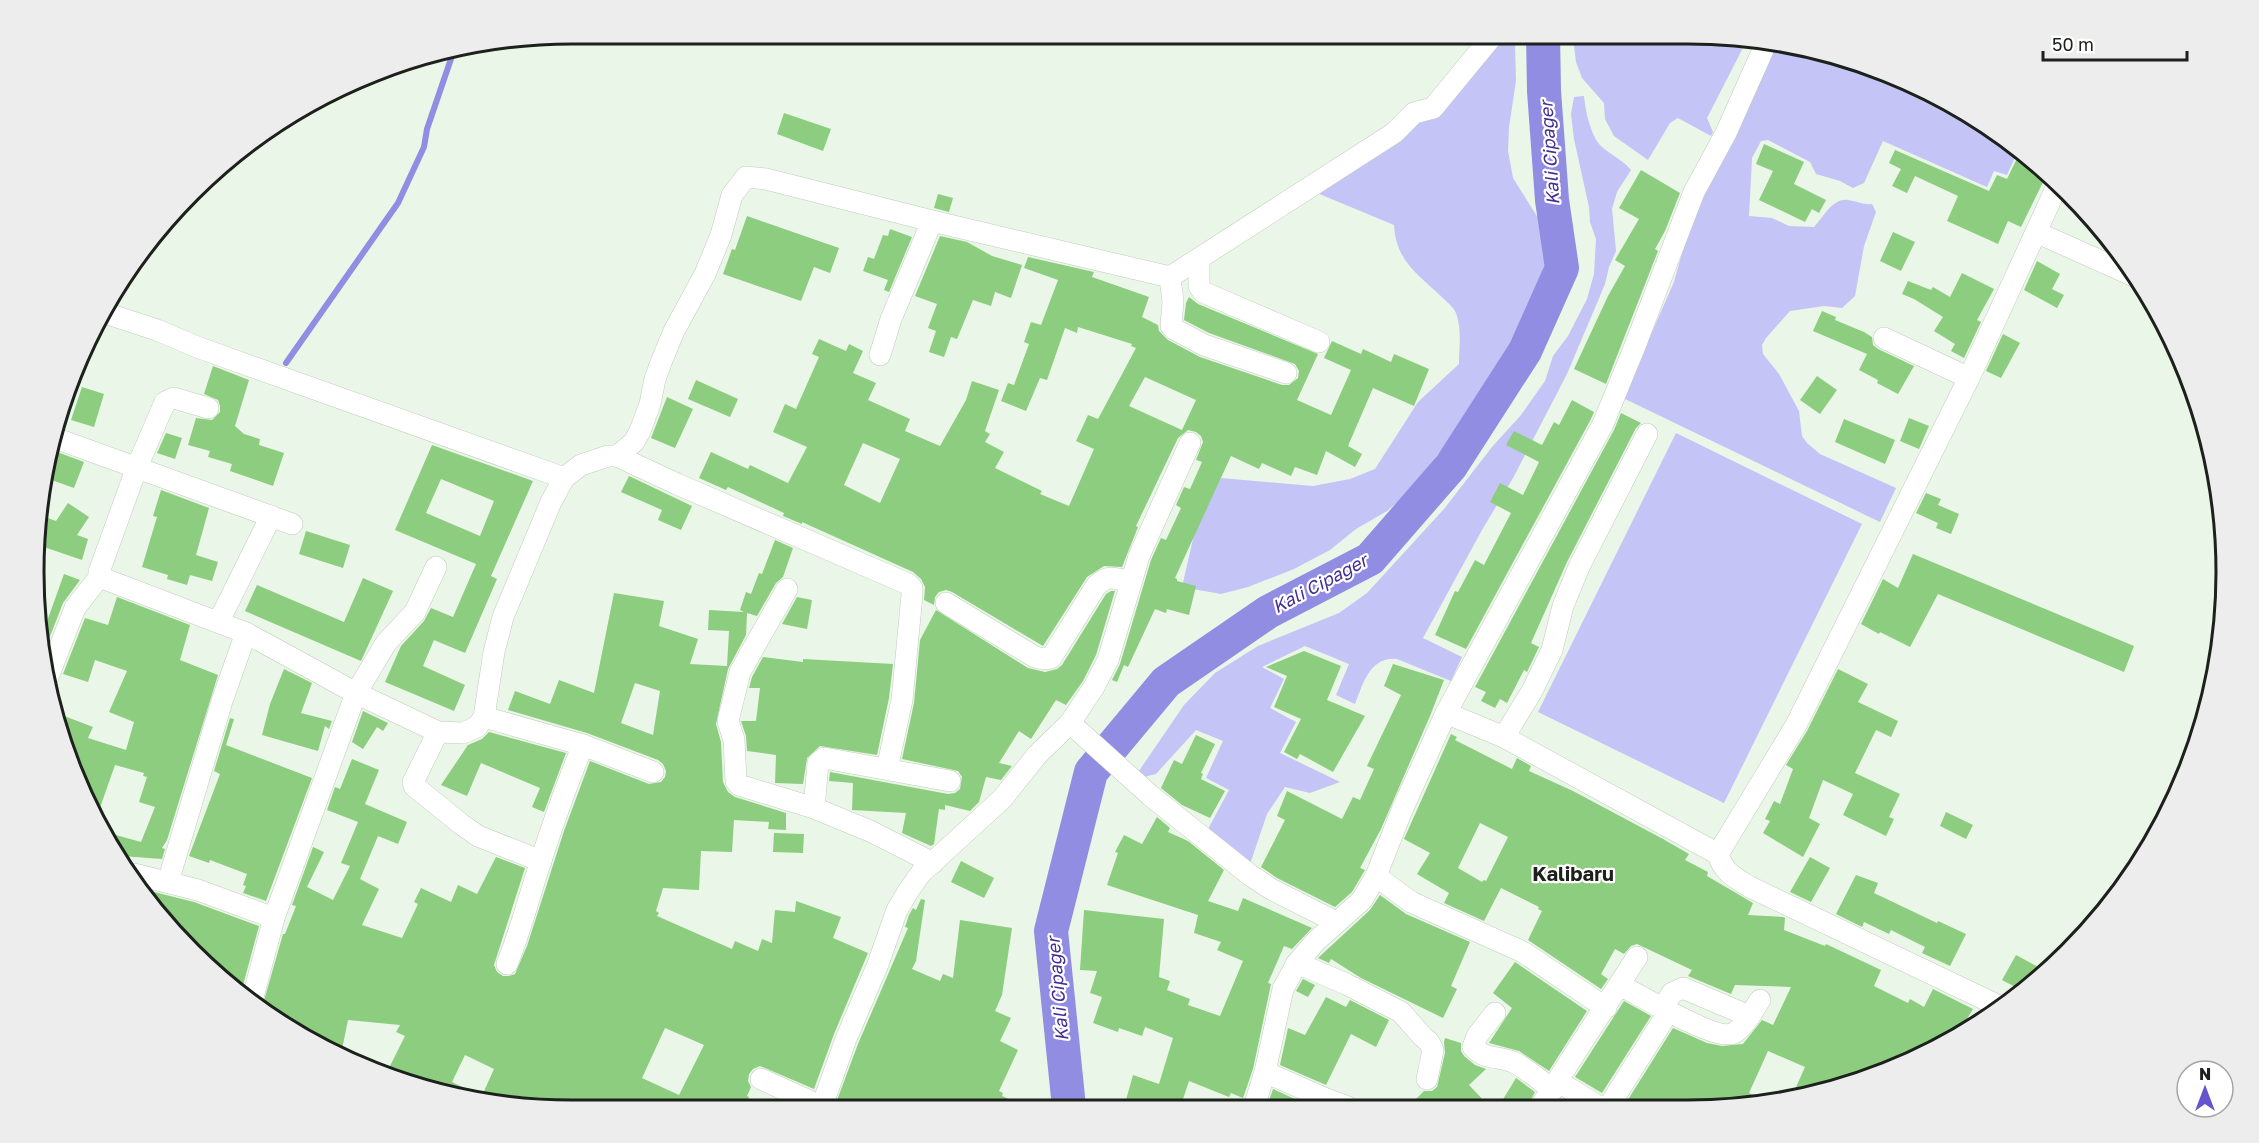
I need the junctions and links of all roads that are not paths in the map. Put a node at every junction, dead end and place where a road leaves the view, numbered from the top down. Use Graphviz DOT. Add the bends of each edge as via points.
graph roads {
  1 [pos="1486,44"];
  2 [pos="1763,49"];
  3 [pos="2054,192"];
  4 [pos="932,222"];
  5 [pos="2036,232"];
  6 [pos="1199,260"];
  7 [pos="2121,270"];
  8 [pos="1170,277"];
  9 [pos="110,315"];
  10 [pos="1884,338"];
  11 [pos="1319,342"];
  12 [pos="879,355"];
  13 [pos="1286,373"];
  14 [pos="1969,378"];
  15 [pos="208,408"];
  16 [pos="1647,434"];
  17 [pos="60,441"];
  18 [pos="1190,443"];
  19 [pos="617,456"];
  20 [pos="137,467"];
  21 [pos="564,478"];
  22 [pos="271,516"];
  23 [pos="292,524"];
  24 [pos="436,567"];
  25 [pos="100,576"];
  26 [pos="1130,582"];
  27 [pos="787,589"];
  28 [pos="946,603"];
  29 [pos="219,621"];
  30 [pos="246,633"];
  31 [pos="52,665"];
  32 [pos="356,693"];
  33 [pos="1446,713"];
  34 [pos="484,717"];
  35 [pos="1070,723"];
  36 [pos="438,732"];
  37 [pos="1504,737"];
  38 [pos="583,745"];
  39 [pos="887,769"];
  40 [pos="653,772"];
  41 [pos="950,781"];
  42 [pos="814,808"];
  43 [pos="1718,854"];
  44 [pos="541,861"];
  45 [pos="933,863"];
  46 [pos="140,875"];
  47 [pos="1376,876"];
  48 [pos="168,882"];
  49 [pos="274,918"];
  50 [pos="1336,922"];
  51 [pos="1637,957"];
  52 [pos="507,963"];
  53 [pos="1297,963"];
  54 [pos="1620,985"];
  55 [pos="254,993"];
  56 [pos="1992,1003"];
  57 [pos="1606,1008"];
  58 [pos="1666,1009"];
  59 [pos="1495,1013"];
  60 [pos="1265,1072"];
  61 [pos="760,1079"];
  62 [pos="1426,1079"];
  63 [pos="1551,1092"];
  64 [pos="807,1100"];
  65 [pos="825,1100"];
  66 [pos="1256,1100"];
  67 [pos="1329,1100"];
  68 [pos="1578,1100"];
  69 [pos="1612,1100"];
  1 -- 6 [label="street" via="1433,108 1421,112 1395,133"];
  2 -- 33 [label="street" via="1726,133 1694,192 1603,424"];
  3 -- 5 [label="street"];
  4 -- 8 [label="street"];
  4 -- 12 [label="street"];
  4 -- 19 [label="street" via="746,177 732,195 705,274 666,350 640,431 634,442"];
  5 -- 7 [label="street"];
  5 -- 14 [label="street"];
  6 -- 8 [label="street"];
  6 -- 11 [label="street" via="1199,286 1203,292"];
  8 -- 13 [label="street" via="1174,329 1204,345"];
  9 -- 21 [label="street"];
  10 -- 14 [label="street"];
  14 -- 43 [label="street" via="1796,725"];
  15 -- 20 [label="street" via="174,398 165,402"];
  16 -- 37 [label="street" via="1579,567 1563,606 1552,650"];
  17 -- 20 [label="street"];
  18 -- 26 [label="street"];
  19 -- 21 [label="street" via="581,465"];
  19 -- 39 [label="street" via="912,588 902,700"];
  20 -- 22 [label="street"];
  20 -- 25 [label="street"];
  21 -- 34 [label="street" via="503,617"];
  22 -- 23 [label="street"];
  22 -- 29 [label="street"];
  24 -- 32 [label="street" via="415,612 386,643"];
  25 -- 29 [label="street"];
  25 -- 31 [label="street" via="75,608"];
  26 -- 28 [label="street" via="1102,579 1047,659 1035,657"];
  26 -- 35 [label="street" via="1108,660"];
  27 -- 42 [label="street" via="740,672 728,721 739,785"];
  29 -- 30 [label="street"];
  30 -- 32 [label="street"];
  30 -- 48 [label="street"];
  32 -- 36 [label="street"];
  32 -- 49 [label="street"];
  33 -- 37 [label="street"];
  33 -- 47 [label="street"];
  34 -- 36 [label="street" via="473,730"];
  34 -- 38 [label="street"];
  35 -- 45 [label="street" via="1037,755 1002,800"];
  35 -- 50 [label="street" via="1250,875"];
  36 -- 44 [label="street" via="414,786 478,836"];
  37 -- 43 [label="street"];
  38 -- 40 [label="street"];
  38 -- 44 [label="street"];
  39 -- 41 [label="street"];
  39 -- 42 [label="street" via="820,759"];
  42 -- 45 [label="street"];
  43 -- 56 [label="street" via="1722,867 1750,887"];
  44 -- 52 [label="street"];
  45 -- 65 [label="street" via="921,873 897,910"];
  46 -- 48 [label="street"];
  47 -- 50 [label="street" via="1362,900"];
  47 -- 57 [label="street" via="1421,907 1523,952"];
  48 -- 49 [label="street"];
  49 -- 55 [label="street"];
  50 -- 53 [label="street"];
  51 -- 54 [label="street"];
  53 -- 60 [label="street" via="1283,989"];
  53 -- 62 [label="street" via="1401,1012 1433,1050"];
  54 -- 57 [label="street"];
  54 -- 58 [label="street"];
  57 -- 63 [label="street"];
  58 -- 58 [label="street" via="1672,993 1683,988 1755,1008 1738,1030 1727,1035"];
  58 -- 69 [label="street"];
  59 -- 63 [label="street" via="1473,1047 1494,1059 1514,1062"];
  60 -- 66 [label="street"];
  60 -- 67 [label="street"];
  61 -- 64 [label="street"];
  63 -- 68 [label="street"];
}
